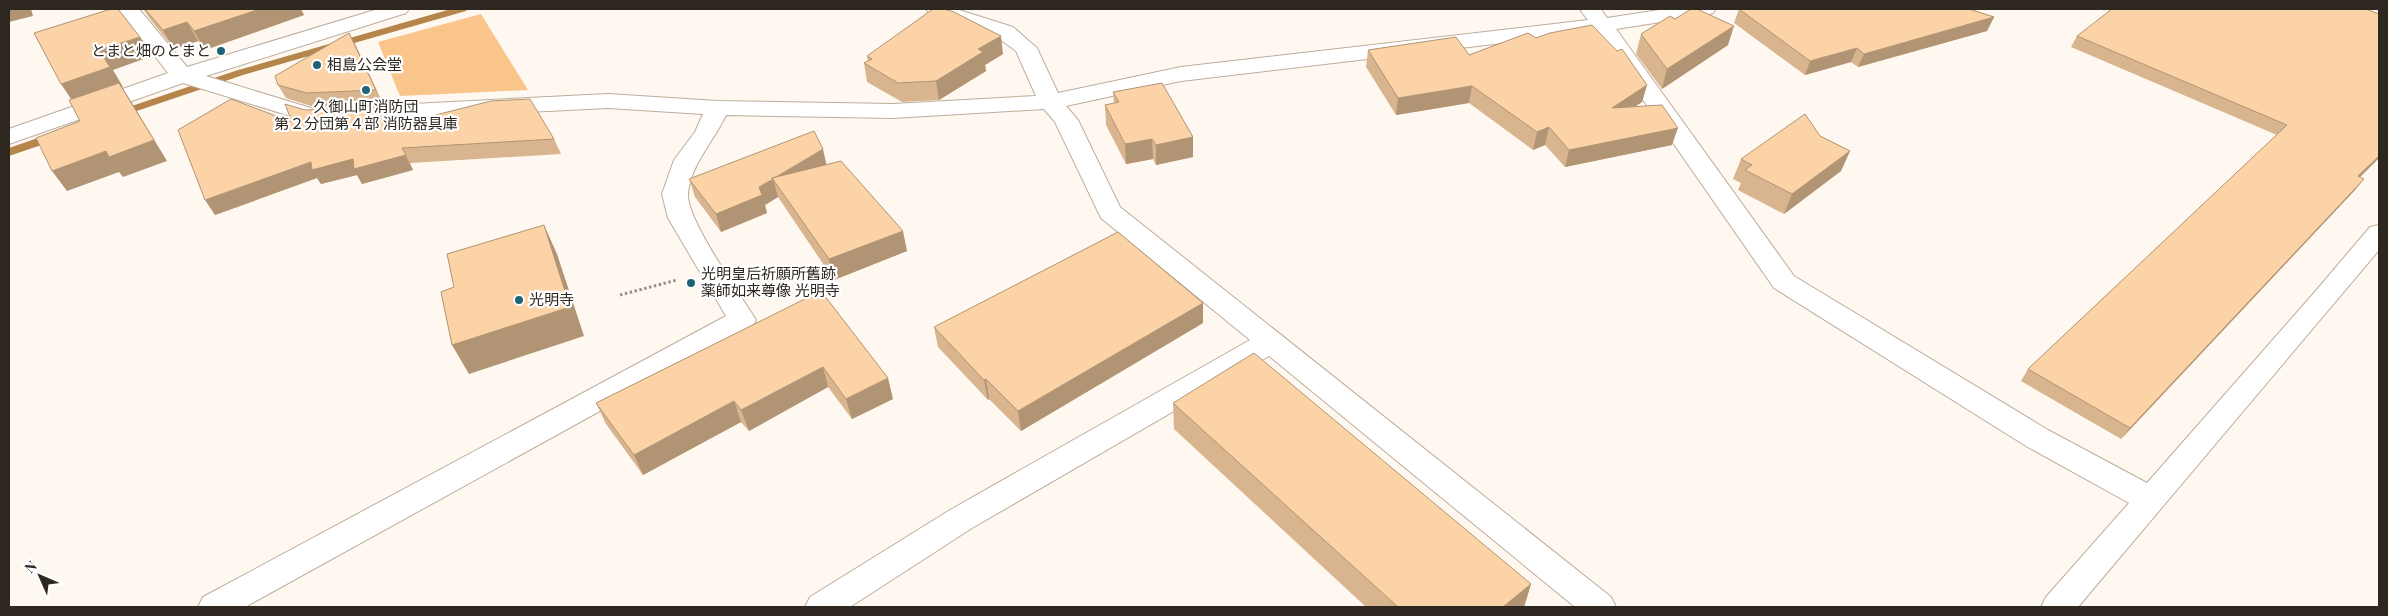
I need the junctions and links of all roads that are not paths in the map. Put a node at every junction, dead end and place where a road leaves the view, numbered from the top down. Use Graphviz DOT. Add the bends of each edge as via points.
graph roads {
  1 [pos="128,9"];
  2 [pos="399,9"];
  3 [pos="936,9"];
  4 [pos="1706,9"];
  5 [pos="1596,17"];
  6 [pos="182,76"];
  7 [pos="1050,102"];
  8 [pos="718,108"];
  9 [pos="9,137"];
  10 [pos="2379,233"];
  11 [pos="1270,342"];
  12 [pos="2151,500"];
  13 [pos="215,607"];
  14 [pos="822,607"];
  15 [pos="1599,607"];
  16 [pos="2058,607"];
  1 -- 6 [label="street"];
  2 -- 6 [label="street"];
  3 -- 7 [label="street" via="990,26 1017,39 1032,56"];
  4 -- 5 [label="street"];
  5 -- 7 [label="street" via="1181,74"];
  5 -- 12 [label="street" via="1784,282 2037,438"];
  6 -- 8 [label="street" via="313,116 608,101"];
  6 -- 9 [label="street"];
  7 -- 8 [label="street" via="893,111"];
  7 -- 11 [label="street" via="1066,120 1110,212"];
  8 -- 13 [label="street" via="706,133 686,160 675,194 681,218 742,320"];
  10 -- 12 [label="street"];
  11 -- 14 [label="street" via="961,519"];
  11 -- 15 [label="street"];
  12 -- 16 [label="street"];
}
